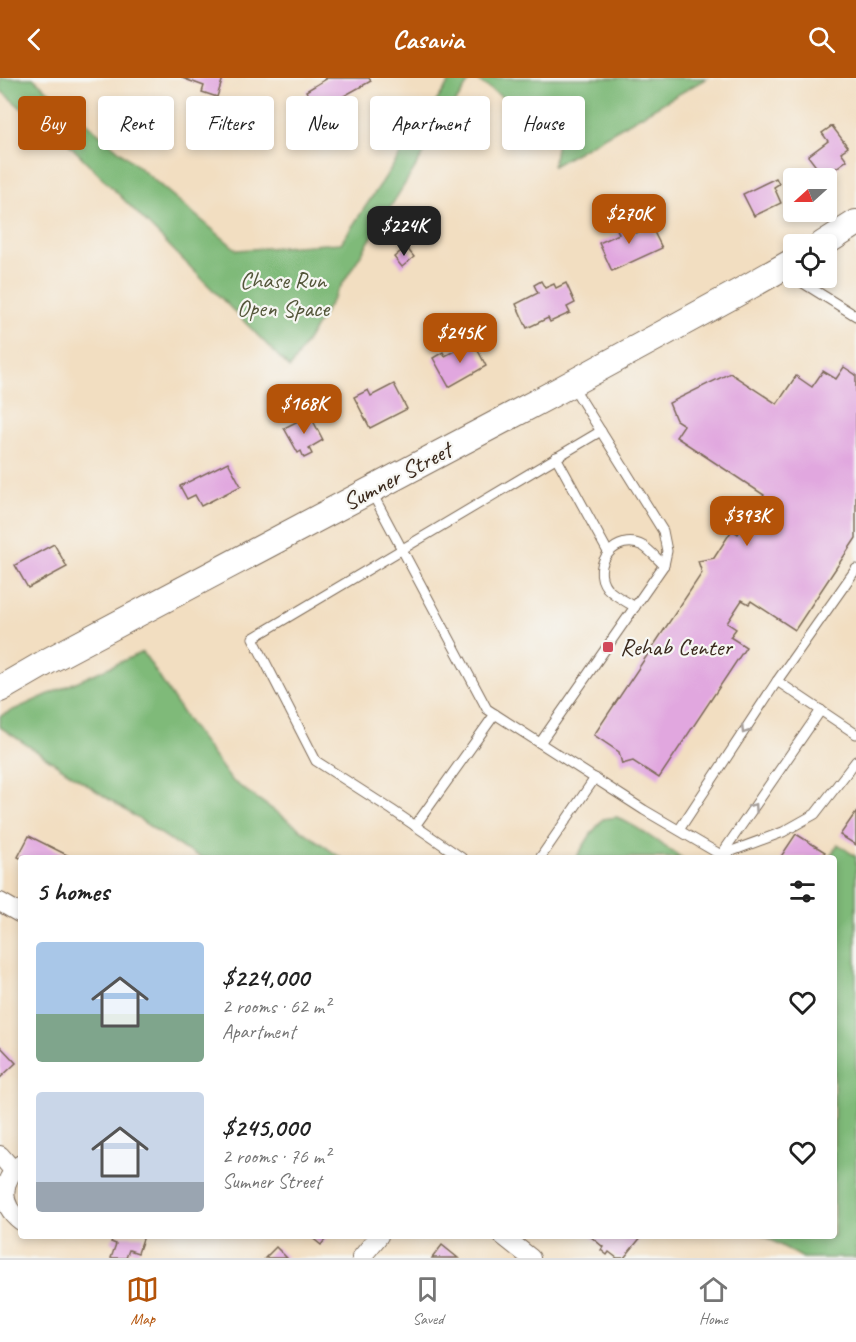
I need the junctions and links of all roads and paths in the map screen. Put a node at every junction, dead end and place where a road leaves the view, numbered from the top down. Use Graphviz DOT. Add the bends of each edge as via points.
graph roads {
  1 [pos="856,223"];
  2 [pos="837,235"];
  3 [pos="783,275"];
  4 [pos="810,288"];
  5 [pos="856,316"];
  6 [pos="571,384"];
  7 [pos="601,431"];
  8 [pos="556,457"];
  9 [pos="370,490"];
  10 [pos="402,549"];
  11 [pos="608,552"];
  12 [pos="664,565"];
  13 [pos="856,569"];
  14 [pos="635,607"];
  15 [pos="777,681"];
  16 [pos="2,684"];
  17 [pos="821,710"];
  18 [pos="495,714"];
  19 [pos="856,734"];
  20 [pos="540,743"];
  21 [pos="856,761"];
  22 [pos="595,778"];
  23 [pos="415,826"];
  24 [pos="679,830"];
  25 [pos="458,855"];
  26 [pos="542,855"];
  27 [pos="721,855"];
  28 [pos="0,902"];
  29 [pos="18,912"];
  30 [pos="0,1155"];
  31 [pos="17,1167"];
  32 [pos="18,1219"];
  33 [pos="377,1239"];
  34 [pos="507,1239"];
  35 [pos="361,1258"];
  36 [pos="531,1258"];
  1 -- 2 [label="main road"];
  3 -- 6 [label="main road, Sumner Street"];
  4 -- 5 [label="lane"];
  6 -- 7 [label="lane"];
  6 -- 9 [label="main road, Sumner Street"];
  7 -- 8 [label="lane"];
  7 -- 12 [label="lane" via="663,531 667,550"];
  8 -- 10 [label="lane"];
  8 -- 11 [label="lane"];
  9 -- 10 [label="lane"];
  9 -- 16 [label="main road, Sumner Street"];
  10 -- 18 [label="lane" via="487,709"];
  10 -- 23 [label="lane" via="253,638 316,761"];
  11 -- 12 [label="lane" via="625,543 635,543 644,546"];
  11 -- 14 [label="lane" via="601,569 607,588"];
  12 -- 14 [label="lane"];
  13 -- 15 [label="lane"];
  14 -- 20 [label="lane"];
  15 -- 17 [label="lane"];
  15 -- 24 [label="lane, one-way"];
  17 -- 19 [label="lane"];
  27 -- 17 [label="lane, one-way"];
  18 -- 20 [label="lane"];
  18 -- 23 [label="lane"];
  20 -- 22 [label="lane"];
  21 -- 27 [label="lane" via="815,814 783,832"];
  22 -- 24 [label="lane"];
  22 -- 26 [label="lane"];
  23 -- 25 [label="lane"];
  24 -- 27 [label="lane"];
  28 -- 29 [label="street"];
  30 -- 31 [label="street"];
  31 -- 32 [label="street" via="8,1179 5,1198"];
  33 -- 35 [label="street"];
  34 -- 36 [label="street"];
}
